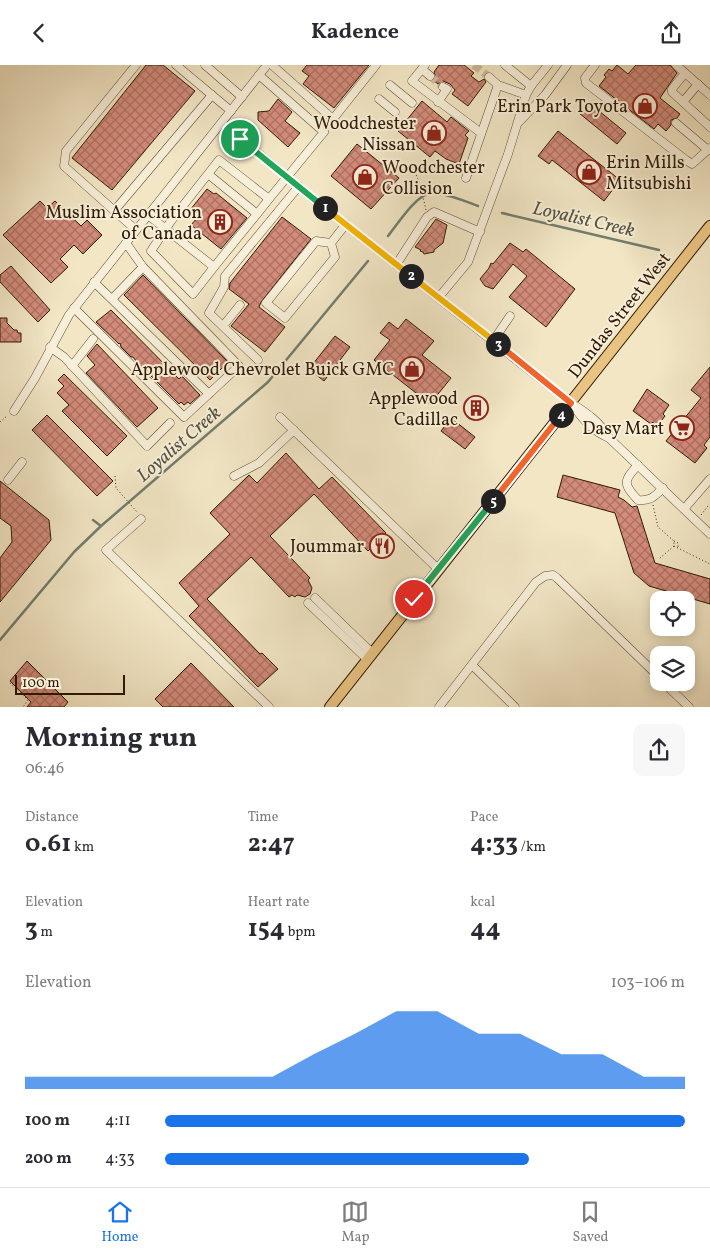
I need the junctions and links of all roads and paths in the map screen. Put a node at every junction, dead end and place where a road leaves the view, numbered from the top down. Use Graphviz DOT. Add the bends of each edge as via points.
graph roads {
  1 [pos="136,65"];
  2 [pos="176,65"];
  3 [pos="205,65"];
  4 [pos="267,65"];
  5 [pos="272,65"];
  6 [pos="376,65"];
  7 [pos="504,65"];
  8 [pos="548,65"];
  9 [pos="566,65"];
  10 [pos="595,65"];
  11 [pos="676,65"];
  12 [pos="424,67"];
  13 [pos="685,73"];
  14 [pos="259,75"];
  15 [pos="430,76"];
  16 [pos="489,77"];
  17 [pos="698,84"];
  18 [pos="390,85"];
  19 [pos="498,85"];
  20 [pos="531,85"];
  21 [pos="444,87"];
  22 [pos="212,95"];
  23 [pos="526,95"];
  24 [pos="710,95"];
  25 [pos="242,97"];
  26 [pos="379,99"];
  27 [pos="438,102"];
  28 [pos="683,102"];
  29 [pos="412,103"];
  30 [pos="231,111"];
  31 [pos="395,112"];
  32 [pos="222,123"];
  33 [pos="676,123"];
  34 [pos="518,124"];
  35 [pos="710,127"];
  36 [pos="481,133"];
  37 [pos="709,149"];
  38 [pos="414,172"];
  39 [pos="208,174"];
  40 [pos="287,177"];
  41 [pos="466,178"];
  42 [pos="299,187"];
  43 [pos="269,199"];
  44 [pos="424,201"];
  45 [pos="114,211"];
  46 [pos="257,214"];
  47 [pos="148,215"];
  48 [pos="346,224"];
  49 [pos="710,225"];
  50 [pos="136,230"];
  51 [pos="166,230"];
  52 [pos="480,232"];
  53 [pos="126,243"];
  54 [pos="331,243"];
  55 [pos="396,265"];
  56 [pos="143,267"];
  57 [pos="214,267"];
  58 [pos="94,282"];
  59 [pos="439,297"];
  60 [pos="112,299"];
  61 [pos="240,305"];
  62 [pos="74,308"];
  63 [pos="510,316"];
  64 [pos="223,326"];
  65 [pos="92,339"];
  66 [pos="494,341"];
  67 [pos="50,347"];
  68 [pos="258,360"];
  69 [pos="72,366"];
  70 [pos="209,394"];
  71 [pos="571,403"];
  72 [pos="14,411"];
  73 [pos="280,417"];
  74 [pos="0,422"];
  75 [pos="170,423"];
  76 [pos="294,430"];
  77 [pos="22,462"];
  78 [pos="638,465"];
  79 [pos="115,476"];
  80 [pos="234,476"];
  81 [pos="710,479"];
  82 [pos="8,480"];
  83 [pos="663,488"];
  84 [pos="652,499"];
  85 [pos="708,506"];
  86 [pos="684,509"];
  87 [pos="140,517"];
  88 [pos="696,520"];
  89 [pos="710,534"];
  90 [pos="674,541"];
  91 [pos="674,546"];
  92 [pos="678,547"];
  93 [pos="659,559"];
  94 [pos="710,564"];
  95 [pos="438,569"];
  96 [pos="312,600"];
  97 [pos="370,656"];
  98 [pos="472,665"];
  99 [pos="650,668"];
  100 [pos="10,683"];
  101 [pos="672,691"];
  102 [pos="23,707"];
  103 [pos="269,707"];
  104 [pos="330,707"];
  105 [pos="438,707"];
  106 [pos="515,707"];
  107 [pos="689,707"];
  1 -- 45 [label="street" via="66,151 64,166"];
  2 -- 22 [label="street"];
  3 -- 25 [label="street"];
  4 -- 14 [label="street"];
  5 -- 6 [label="street" via="333,119"];
  7 -- 20 [label="street"];
  8 -- 20 [label="street"];
  9 -- 34 [label="street" via="545,95"];
  10 -- 37 [label="street" via="585,78 586,83 686,160 692,164"];
  11 -- 13 [label="street"];
  12 -- 15 [label="street"];
  12 -- 27 [label="street" via="412,81"];
  13 -- 17 [label="street"];
  13 -- 28 [label="street" via="672,89"];
  14 -- 25 [label="street"];
  14 -- 40 [label="street" via="324,132"];
  16 -- 19 [label="street"];
  17 -- 24 [label="street"];
  17 -- 28 [label="street"];
  18 -- 29 [label="street"];
  19 -- 23 [label="street"];
  19 -- 36 [label="street"];
  20 -- 23 [label="street"];
  21 -- 27 [label="street" via="447,89"];
  22 -- 30 [label="street"];
  22 -- 45 [label="street"];
  23 -- 34 [label="street"];
  25 -- 30 [label="street"];
  26 -- 31 [label="street"];
  27 -- 36 [label="street"];
  28 -- 35 [label="street"];
  30 -- 32 [label="street"];
  32 -- 40 [label="street"];
  32 -- 47 [label="street"];
  33 -- 37 [label="street"];
  34 -- 52 [label="street"];
  36 -- 41 [label="street"];
  38 -- 44 [label="path"];
  39 -- 43 [label="street" via="219,160"];
  39 -- 46 [label="street"];
  39 -- 51 [label="street"];
  40 -- 42 [label="street"];
  40 -- 43 [label="street"];
  42 -- 48 [label="street"];
  42 -- 64 [label="street" via="225,276 224,287 209,313"];
  43 -- 46 [label="street"];
  45 -- 50 [label="street"];
  46 -- 57 [label="street"];
  47 -- 50 [label="street"];
  47 -- 51 [label="street"];
  48 -- 54 [label="street"];
  48 -- 55 [label="street"];
  49 -- 71 [label="main road, Dundas Street West"];
  50 -- 53 [label="street"];
  51 -- 57 [label="street"];
  51 -- 57 [label="street" via="151,251 192,294"];
  52 -- 55 [label="street" via="434,212 427,217"];
  52 -- 59 [label="street" via="468,262"];
  53 -- 56 [label="street"];
  53 -- 58 [label="street"];
  54 -- 54 [label="street" via="335,257 285,318 266,303 316,241"];
  55 -- 59 [label="street"];
  56 -- 60 [label="street"];
  56 -- 70 [label="street" via="239,366"];
  58 -- 60 [label="street"];
  58 -- 62 [label="street"];
  59 -- 66 [label="street"];
  60 -- 70 [label="street"];
  61 -- 64 [label="street"];
  62 -- 67 [label="street"];
  62 -- 70 [label="street" via="184,417"];
  63 -- 66 [label="street"];
  64 -- 68 [label="street"];
  65 -- 69 [label="street"];
  66 -- 71 [label="street"];
  67 -- 69 [label="street"];
  67 -- 72 [label="street"];
  69 -- 75 [label="street" via="147,446"];
  71 -- 78 [label="street" via="590,414 609,438"];
  71 -- 95 [label="main road, Dundas Street West"];
  72 -- 74 [label="path"];
  73 -- 76 [label="street"];
  76 -- 80 [label="street" via="259,463"];
  76 -- 95 [label="street"];
  77 -- 82 [label="street"];
  78 -- 83 [label="street"];
  78 -- 84 [label="street" via="627,479 628,489 638,500"];
  79 -- 87 [label="path" via="116,487"];
  81 -- 86 [label="street"];
  83 -- 84 [label="street"];
  83 -- 86 [label="street"];
  84 -- 90 [label="path" via="658,527"];
  85 -- 88 [label="path"];
  86 -- 88 [label="street"];
  87 -- 103 [label="street" via="106,550"];
  88 -- 89 [label="street"];
  90 -- 91 [label="path"];
  90 -- 92 [label="path"];
  91 -- 92 [label="path"];
  91 -- 93 [label="path"];
  92 -- 94 [label="path"];
  95 -- 97 [label="main road, Dundas Street West"];
  96 -- 97 [label="street"];
  97 -- 104 [label="main road, Dundas Street West"];
  98 -- 99 [label="street" via="536,582 553,575"];
  98 -- 105 [label="street"];
  98 -- 106 [label="street"];
  100 -- 102 [label="path" via="28,701"];
  101 -- 107 [label="street"];
}
